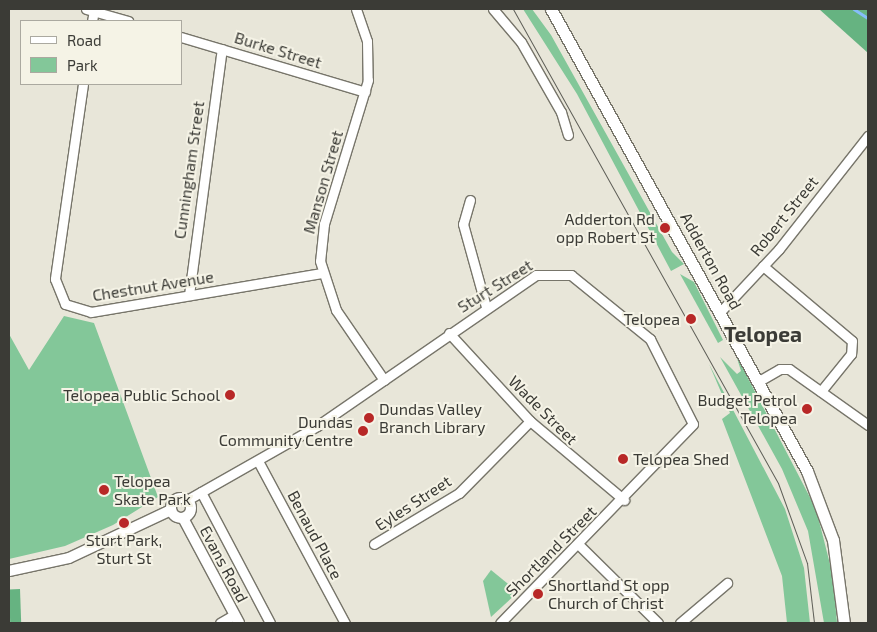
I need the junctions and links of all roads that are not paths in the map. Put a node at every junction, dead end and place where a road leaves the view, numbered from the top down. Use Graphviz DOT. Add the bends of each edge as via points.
graph roads {
  1 [pos="356,9"];
  2 [pos="494,9"];
  3 [pos="551,9"];
  4 [pos="90,10"];
  5 [pos="125,20"];
  6 [pos="182,37"];
  7 [pos="222,49"];
  8 [pos="83,85"];
  9 [pos="365,92"];
  10 [pos="568,135"];
  11 [pos="868,136"];
  12 [pos="470,200"];
  13 [pos="763,266"];
  14 [pos="322,273"];
  15 [pos="189,295"];
  16 [pos="486,307"];
  17 [pos="720,312"];
  18 [pos="449,333"];
  19 [pos="384,380"];
  20 [pos="759,382"];
  21 [pos="821,391"];
  22 [pos="530,421"];
  23 [pos="868,425"];
  24 [pos="258,461"];
  25 [pos="201,492"];
  26 [pos="187,500"];
  27 [pos="624,500"];
  28 [pos="171,510"];
  29 [pos="183,518"];
  30 [pos="374,544"];
  31 [pos="579,545"];
  32 [pos="9,571"];
  33 [pos="727,583"];
  34 [pos="237,619"];
  35 [pos="220,623"];
  36 [pos="270,623"];
  37 [pos="345,623"];
  38 [pos="500,623"];
  39 [pos="658,623"];
  40 [pos="680,623"];
  41 [pos="844,623"];
  1 -- 9 [label="street, Manson Street" via="369,55"];
  2 -- 10 [label="street" via="521,42 560,112"];
  3 -- 17 [label="main road, Adderton Road"];
  4 -- 5 [label="street"];
  6 -- 7 [label="street, Burke Street"];
  7 -- 9 [label="street, Burke Street"];
  7 -- 15 [label="street, Cunningham Street"];
  8 -- 15 [label="street, Chestnut Avenue" via="55,272 57,293 65,304 85,312"];
  9 -- 14 [label="street, Manson Street" via="324,224"];
  11 -- 13 [label="street, Robert Street"];
  12 -- 16 [label="street" via="463,224"];
  13 -- 17 [label="street, Robert Street"];
  13 -- 21 [label="street" via="852,341 850,354"];
  14 -- 15 [label="street, Chestnut Avenue"];
  14 -- 19 [label="street, Manson Street" via="336,310"];
  16 -- 18 [label="street, Sturt Street"];
  16 -- 27 [label="street, Sturt Street" via="541,273 564,274 632,321 657,348 693,424"];
  17 -- 20 [label="main road, Adderton Road"];
  18 -- 19 [label="street, Sturt Street"];
  18 -- 22 [label="street, Wade Street"];
  19 -- 24 [label="street, Sturt Street"];
  20 -- 21 [label="street" via="785,368"];
  20 -- 41 [label="main road, Adderton Road" via="821,503 840,571"];
  21 -- 23 [label="street"];
  22 -- 27 [label="street, Wade Street"];
  22 -- 30 [label="street, Eyles Street" via="459,494"];
  24 -- 25 [label="street, Sturt Street"];
  24 -- 37 [label="street, Benaud Place"];
  25 -- 26 [label="street, Sturt Street"];
  25 -- 36 [label="street"];
  26 -- 28 [label="street" via="176,500"];
  26 -- 29 [label="street" via="191,511"];
  27 -- 31 [label="street, Shortland Street"];
  28 -- 29 [label="street"];
  28 -- 32 [label="street" via="70,558"];
  29 -- 34 [label="street, Evans Road"];
  31 -- 38 [label="street, Shortland Street"];
  31 -- 39 [label="street"];
  33 -- 40 [label="street"];
  34 -- 35 [label="street"];
}
